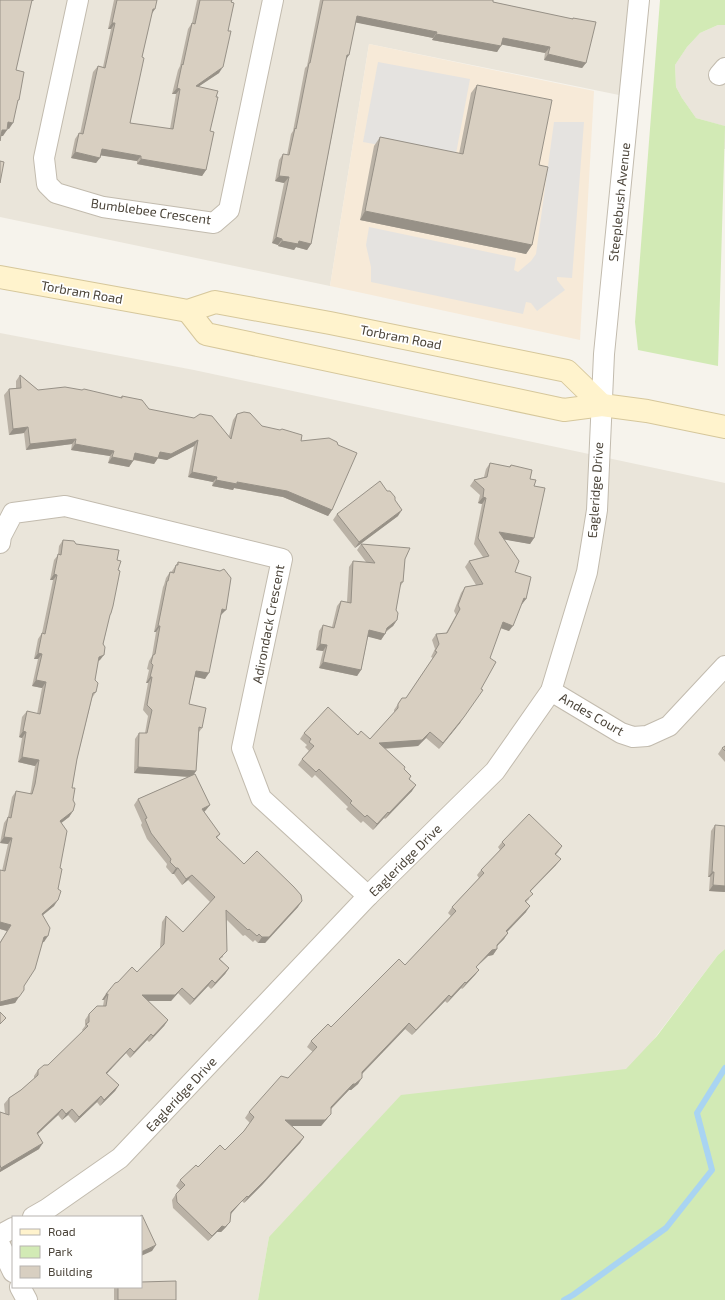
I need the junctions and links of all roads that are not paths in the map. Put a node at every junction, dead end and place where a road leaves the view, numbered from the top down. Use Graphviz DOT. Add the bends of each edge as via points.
graph roads {
  1 [pos="78,0"];
  2 [pos="273,0"];
  3 [pos="639,0"];
  4 [pos="0,277"];
  5 [pos="188,311"];
  6 [pos="602,405"];
  7 [pos="725,428"];
  8 [pos="0,543"];
  9 [pos="725,666"];
  10 [pos="552,691"];
  11 [pos="368,896"];
  12 [pos="35,1216"];
  13 [pos="12,1229"];
  14 [pos="0,1235"];
  15 [pos="0,1245"];
  16 [pos="12,1270"];
  17 [pos="21,1288"];
  18 [pos="27,1300"];
  1 -- 2 [label="street, Bumblebee Crescent" via="44,158 47,184 56,193 103,207 214,223 229,210"];
  3 -- 6 [label="street, Steeplebush Avenue" via="604,354"];
  4 -- 5 [label="main road, Torbram Road"];
  5 -- 6 [label="main road" via="206,334 564,410"];
  5 -- 6 [label="main road, Torbram Road" via="215,302 567,371"];
  6 -- 7 [label="main road" via="647,411"];
  6 -- 10 [label="street, Eagleridge Drive" via="597,510 587,572"];
  8 -- 11 [label="street, Adirondack Crescent" via="13,513 66,506 282,559 242,748 262,798"];
  9 -- 10 [label="street, Andes Court" via="669,726 647,736 632,737 621,733"];
  10 -- 11 [label="street, Eagleridge Drive" via="495,771"];
  11 -- 12 [label="street, Eagleridge Drive" via="120,1158"];
  13 -- 14 [label="street"];
  15 -- 16 [label="street"];
  17 -- 18 [label="street"];
}
